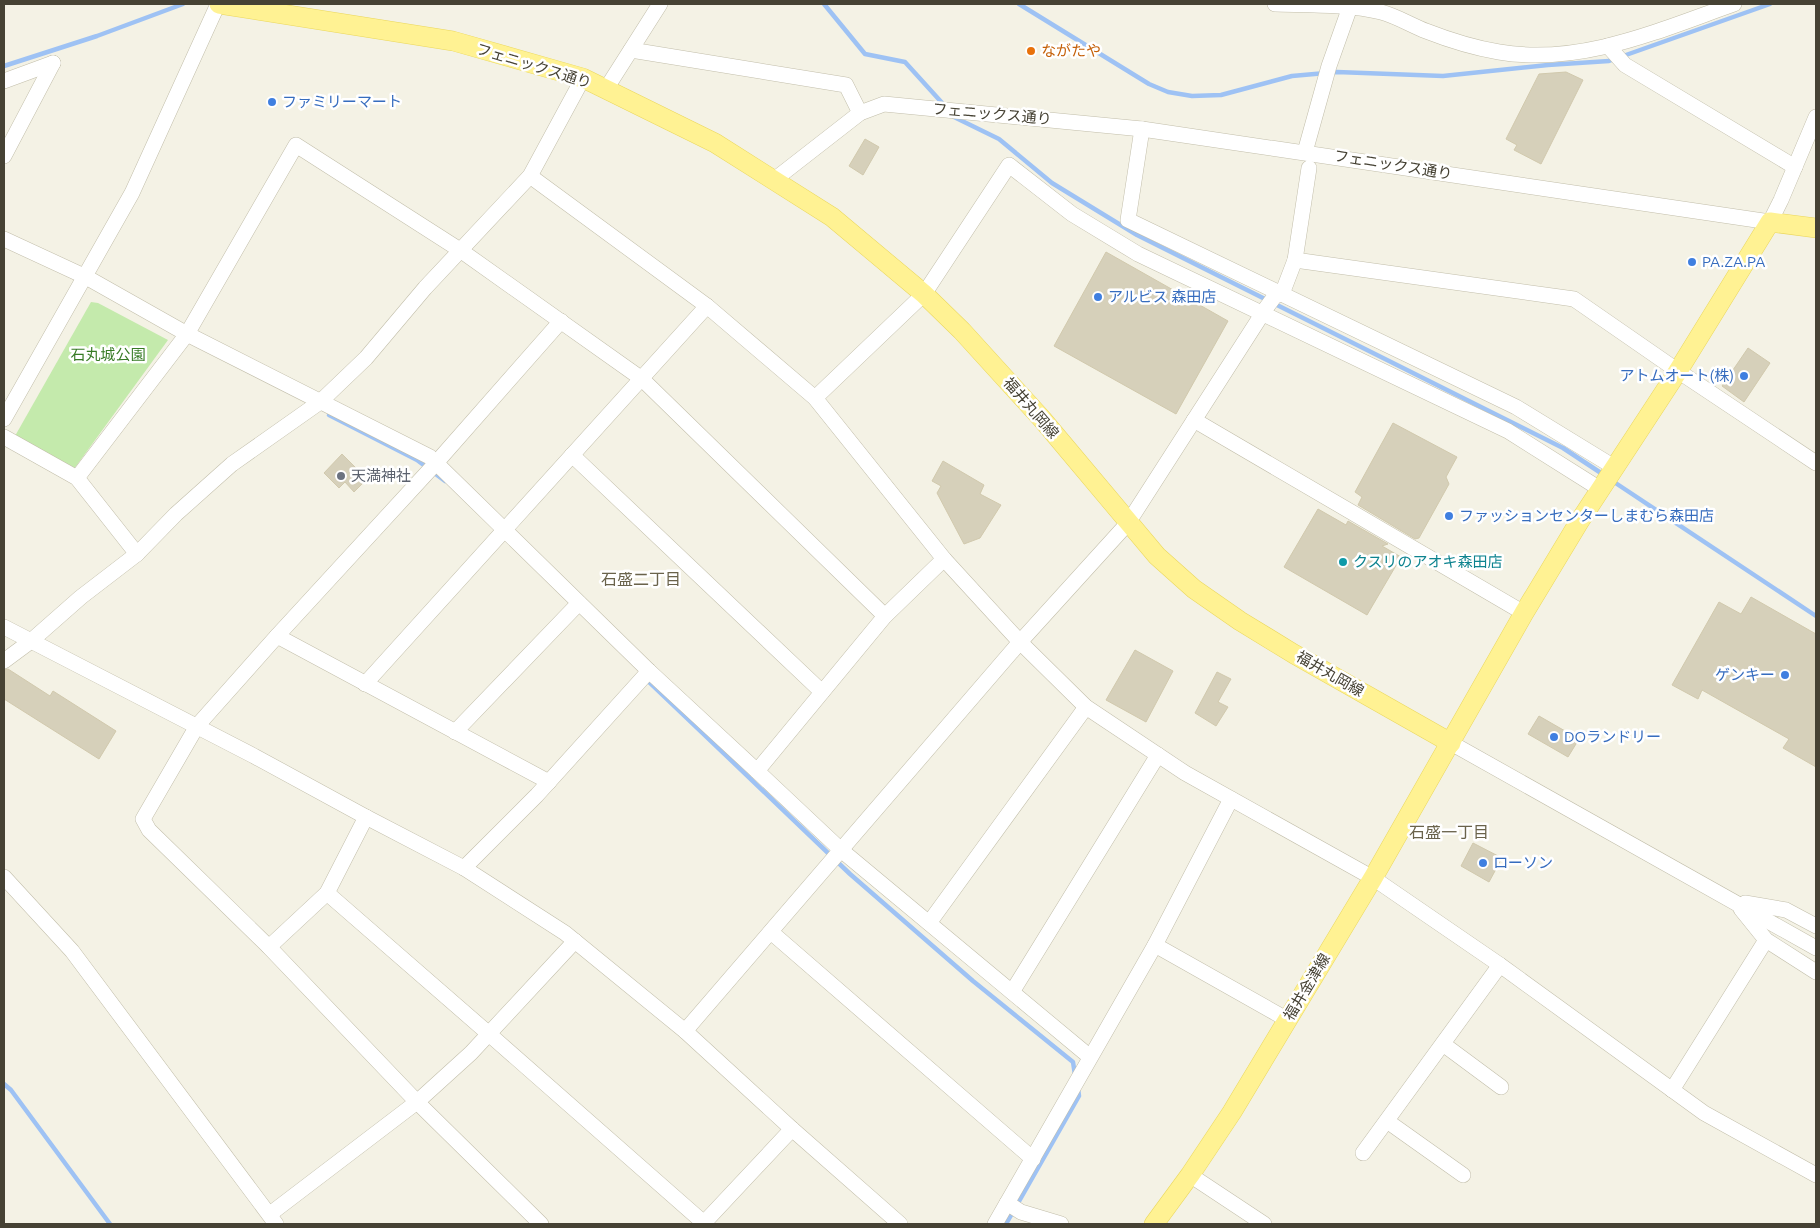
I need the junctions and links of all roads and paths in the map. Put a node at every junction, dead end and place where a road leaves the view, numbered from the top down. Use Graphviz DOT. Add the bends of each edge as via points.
graph roads {
  1 [pos="218,4"];
  2 [pos="660,4"];
  3 [pos="1275,4"];
  4 [pos="1734,4"];
  5 [pos="1350,6"];
  6 [pos="1608,46"];
  7 [pos="631,50"];
  8 [pos="583,78"];
  9 [pos="4,81"];
  10 [pos="606,89"];
  11 [pos="860,113"];
  12 [pos="1816,116"];
  13 [pos="1142,129"];
  14 [pos="1305,152"];
  15 [pos="4,156"];
  16 [pos="1309,168"];
  17 [pos="1794,168"];
  18 [pos="530,176"];
  19 [pos="774,180"];
  20 [pos="1770,222"];
  21 [pos="1816,228"];
  22 [pos="4,240"];
  23 [pos="460,250"];
  24 [pos="1295,260"];
  25 [pos="86,278"];
  26 [pos="924,294"];
  27 [pos="1271,303"];
  28 [pos="706,306"];
  29 [pos="561,320"];
  30 [pos="186,334"];
  31 [pos="1678,371"];
  32 [pos="642,379"];
  33 [pos="815,398"];
  34 [pos="320,402"];
  35 [pos="4,419"];
  36 [pos="1194,420"];
  37 [pos="4,437"];
  38 [pos="572,455"];
  39 [pos="436,463"];
  40 [pos="1816,463"];
  41 [pos="1614,467"];
  42 [pos="77,478"];
  43 [pos="1600,489"];
  44 [pos="1128,523"];
  45 [pos="504,530"];
  46 [pos="137,554"];
  47 [pos="944,559"];
  48 [pos="579,603"];
  49 [pos="1524,613"];
  50 [pos="885,616"];
  51 [pos="4,627"];
  52 [pos="277,636"];
  53 [pos="31,641"];
  54 [pos="1020,642"];
  55 [pos="4,661"];
  56 [pos="649,670"];
  57 [pos="365,684"];
  58 [pos="822,692"];
  59 [pos="1086,707"];
  60 [pos="197,726"];
  61 [pos="455,732"];
  62 [pos="1450,743"];
  63 [pos="1158,755"];
  64 [pos="758,771"];
  65 [pos="549,782"];
  66 [pos="1231,799"];
  67 [pos="366,817"];
  68 [pos="841,850"];
  69 [pos="464,868"];
  70 [pos="4,877"];
  71 [pos="1373,878"];
  72 [pos="327,893"];
  73 [pos="1736,902"];
  74 [pos="929,923"];
  75 [pos="1816,926"];
  76 [pos="771,932"];
  77 [pos="1766,940"];
  78 [pos="575,941"];
  79 [pos="1156,945"];
  80 [pos="269,947"];
  81 [pos="1816,948"];
  82 [pos="1500,966"];
  83 [pos="1816,972"];
  84 [pos="1012,992"];
  85 [pos="1288,1020"];
  86 [pos="685,1031"];
  87 [pos="489,1034"];
  88 [pos="1443,1044"];
  89 [pos="1090,1057"];
  90 [pos="1501,1087"];
  91 [pos="1672,1090"];
  92 [pos="417,1102"];
  93 [pos="1387,1121"];
  94 [pos="792,1129"];
  95 [pos="1363,1153"];
  96 [pos="1032,1159"];
  97 [pos="1190,1175"];
  98 [pos="1463,1175"];
  99 [pos="1816,1175"];
  100 [pos="1007,1203"];
  101 [pos="273,1219"];
  102 [pos="541,1224"];
  103 [pos="704,1224"];
  104 [pos="900,1224"];
  105 [pos="995,1224"];
  106 [pos="1061,1224"];
  107 [pos="1154,1224"];
  108 [pos="1264,1224"];
  1 -- 8 [label="main road, フェニックス通り" via="453,40"];
  1 -- 25 [label="street" via="132,193"];
  2 -- 7 [label="street"];
  3 -- 5 [label="street"];
  4 -- 6 [label="street"];
  5 -- 6 [label="street" via="1381,12 1434,34 1500,53 1542,55"];
  5 -- 14 [label="street"];
  6 -- 17 [label="street" via="1625,64"];
  7 -- 10 [label="street"];
  7 -- 11 [label="street" via="846,84"];
  8 -- 10 [label="main road, フェニックス通り"];
  8 -- 18 [label="street"];
  9 -- 15 [label="street" via="53,63"];
  10 -- 19 [label="main road, フェニックス通り" via="715,143"];
  11 -- 13 [label="street, フェニックス通り" via="884,104"];
  11 -- 19 [label="street, フェニックス通り"];
  12 -- 17 [label="street"];
  13 -- 14 [label="street, フェニックス通り"];
  13 -- 27 [label="street" via="1128,220"];
  14 -- 20 [label="street, フェニックス通り"];
  16 -- 24 [label="street"];
  17 -- 20 [label="street"];
  18 -- 23 [label="street"];
  18 -- 28 [label="street"];
  19 -- 26 [label="main road, 福井丸岡線" via="832,217"];
  20 -- 21 [label="main road, フェニックス通り"];
  20 -- 31 [label="main road"];
  22 -- 25 [label="street"];
  23 -- 29 [label="street"];
  23 -- 30 [label="street" via="296,145"];
  23 -- 34 [label="street" via="366,358"];
  24 -- 27 [label="street"];
  24 -- 31 [label="street" via="1574,299"];
  25 -- 30 [label="street"];
  25 -- 35 [label="street"];
  26 -- 27 [label="street" via="1009,165 1072,214 1138,254"];
  26 -- 33 [label="street"];
  26 -- 44 [label="main road, 福井丸岡線" via="962,330 1042,419"];
  27 -- 36 [label="street"];
  27 -- 41 [label="street" via="1516,407"];
  27 -- 43 [label="street" via="1508,431"];
  28 -- 32 [label="street"];
  28 -- 33 [label="street"];
  29 -- 32 [label="street"];
  29 -- 39 [label="street"];
  30 -- 34 [label="street"];
  30 -- 42 [label="street"];
  31 -- 40 [label="street"];
  31 -- 41 [label="main road"];
  32 -- 38 [label="street"];
  32 -- 50 [label="street"];
  33 -- 47 [label="street"];
  34 -- 39 [label="street" via="430,457"];
  34 -- 46 [label="street" via="232,464"];
  36 -- 44 [label="street"];
  36 -- 49 [label="street"];
  37 -- 42 [label="street"];
  38 -- 45 [label="street"];
  38 -- 58 [label="street"];
  39 -- 45 [label="street"];
  39 -- 52 [label="street"];
  41 -- 43 [label="main road"];
  42 -- 46 [label="street"];
  43 -- 49 [label="main road"];
  44 -- 54 [label="street"];
  44 -- 62 [label="main road, 福井丸岡線" via="1194,589 1240,621"];
  45 -- 48 [label="street"];
  45 -- 57 [label="street"];
  46 -- 53 [label="street" via="81,596"];
  47 -- 50 [label="street"];
  47 -- 54 [label="street"];
  48 -- 56 [label="street"];
  48 -- 61 [label="street"];
  49 -- 62 [label="main road"];
  50 -- 58 [label="street"];
  51 -- 53 [label="street"];
  52 -- 57 [label="street"];
  52 -- 60 [label="street"];
  53 -- 55 [label="street"];
  53 -- 60 [label="street"];
  54 -- 59 [label="street"];
  54 -- 68 [label="street"];
  56 -- 64 [label="street"];
  56 -- 65 [label="street"];
  57 -- 61 [label="street"];
  58 -- 64 [label="street"];
  59 -- 63 [label="street"];
  59 -- 74 [label="street"];
  60 -- 67 [label="street"];
  60 -- 80 [label="street" via="143,819 149,830"];
  61 -- 65 [label="street"];
  62 -- 71 [label="main road, 福井金津線"];
  62 -- 73 [label="street"];
  63 -- 66 [label="street"];
  63 -- 84 [label="street"];
  64 -- 68 [label="street"];
  65 -- 69 [label="street"];
  66 -- 71 [label="street"];
  66 -- 79 [label="street"];
  67 -- 69 [label="street"];
  67 -- 72 [label="street"];
  68 -- 74 [label="street"];
  68 -- 76 [label="street"];
  69 -- 78 [label="street"];
  70 -- 101 [label="street" via="72,950"];
  71 -- 82 [label="street"];
  71 -- 85 [label="main road, 福井金津線"];
  72 -- 80 [label="street"];
  72 -- 87 [label="street"];
  73 -- 75 [label="street" via="1786,910"];
  73 -- 77 [label="street"];
  73 -- 81 [label="street"];
  74 -- 84 [label="street"];
  76 -- 86 [label="street"];
  76 -- 96 [label="street"];
  77 -- 83 [label="street"];
  77 -- 91 [label="street"];
  78 -- 86 [label="street"];
  78 -- 87 [label="street"];
  79 -- 85 [label="street"];
  79 -- 89 [label="street"];
  80 -- 92 [label="street"];
  82 -- 88 [label="street"];
  82 -- 91 [label="street"];
  84 -- 89 [label="street"];
  85 -- 97 [label="main road, 福井金津線"];
  86 -- 94 [label="street"];
  87 -- 92 [label="street"];
  87 -- 103 [label="street"];
  88 -- 90 [label="street"];
  88 -- 93 [label="street"];
  89 -- 96 [label="street"];
  91 -- 99 [label="street" via="1704,1113"];
  92 -- 101 [label="street"];
  92 -- 102 [label="street"];
  93 -- 95 [label="street"];
  93 -- 98 [label="street"];
  94 -- 103 [label="street"];
  94 -- 104 [label="street"];
  96 -- 100 [label="street"];
  97 -- 107 [label="main road, 福井金津線"];
  97 -- 108 [label="street"];
  100 -- 105 [label="street"];
  100 -- 106 [label="street" via="1020,1212"];
}
